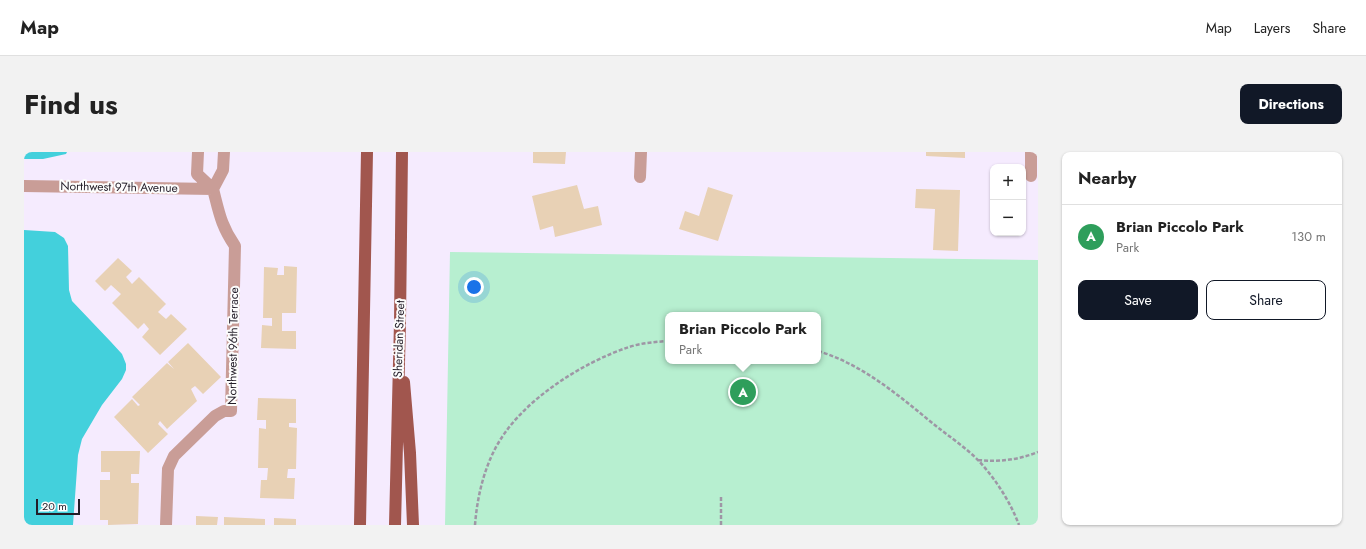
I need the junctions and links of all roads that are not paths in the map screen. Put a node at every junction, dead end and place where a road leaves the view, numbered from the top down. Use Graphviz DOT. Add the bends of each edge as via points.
graph roads {
  1 [pos="198,152"];
  2 [pos="224,152"];
  3 [pos="368,152"];
  4 [pos="402,152"];
  5 [pos="641,152"];
  6 [pos="1031,152"];
  7 [pos="1031,176"];
  8 [pos="640,177"];
  9 [pos="24,186"];
  10 [pos="213,189"];
  11 [pos="400,322"];
  12 [pos="166,525"];
  13 [pos="360,525"];
  14 [pos="395,525"];
  15 [pos="413,525"];
  1 -- 10 [label="street" via="197,174"];
  2 -- 10 [label="street" via="223,170"];
  3 -- 13 [label="main road"];
  4 -- 11 [label="main road, Sheridan Street"];
  5 -- 8 [label="street"];
  6 -- 7 [label="street"];
  9 -- 10 [label="street, Northwest 97th Avenue"];
  10 -- 12 [label="street, Northwest 96th Terrace" via="223,227 235,246 231,411 224,411 215,416 174,456 168,469"];
  11 -- 14 [label="main road, Sheridan Street"];
  11 -- 15 [label="main road"];
}
